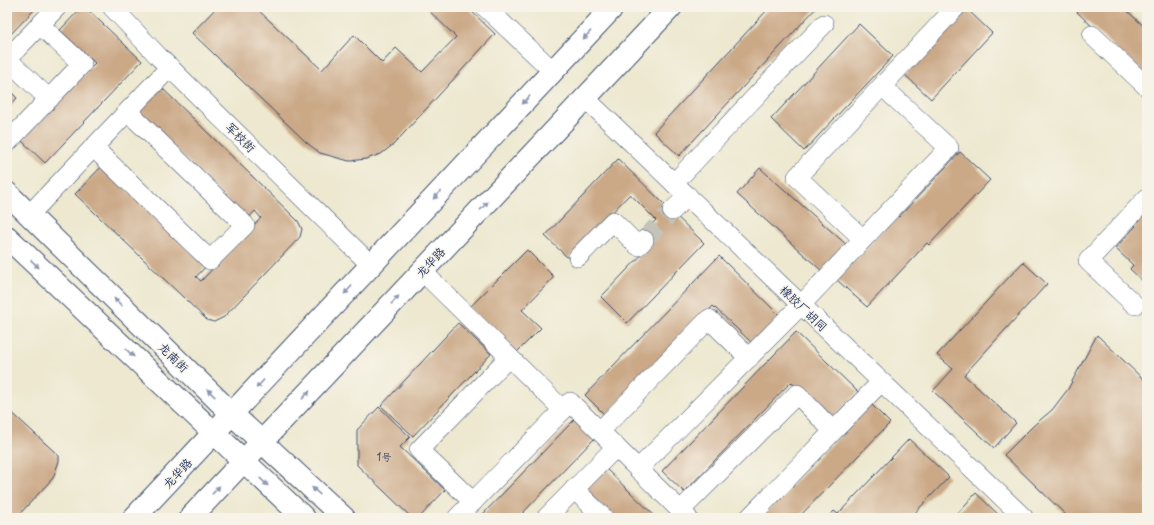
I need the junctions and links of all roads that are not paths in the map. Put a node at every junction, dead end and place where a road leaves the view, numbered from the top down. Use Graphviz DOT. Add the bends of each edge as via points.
graph roads {
  1 [pos="56,7"];
  2 [pos="112,7"];
  3 [pos="485,7"];
  4 [pos="613,7"];
  5 [pos="671,7"];
  6 [pos="956,7"];
  7 [pos="824,24"];
  8 [pos="40,25"];
  9 [pos="1092,35"];
  10 [pos="170,67"];
  11 [pos="553,71"];
  12 [pos="882,86"];
  13 [pos="1147,87"];
  14 [pos="585,98"];
  15 [pos="49,99"];
  16 [pos="128,112"];
  17 [pos="7,142"];
  18 [pos="94,147"];
  19 [pos="674,183"];
  20 [pos="7,193"];
  21 [pos="688,196"];
  22 [pos="1147,198"];
  23 [pos="672,211"];
  24 [pos="29,215"];
  25 [pos="7,237"];
  26 [pos="863,239"];
  27 [pos="644,240"];
  28 [pos="578,257"];
  29 [pos="371,265"];
  30 [pos="422,271"];
  31 [pos="801,305"];
  32 [pos="1134,305"];
  33 [pos="509,357"];
  34 [pos="748,358"];
  35 [pos="881,382"];
  36 [pos="563,410"];
  37 [pos="232,414"];
  38 [pos="600,431"];
  39 [pos="834,431"];
  40 [pos="214,433"];
  41 [pos="262,441"];
  42 [pos="616,447"];
  43 [pos="243,462"];
  44 [pos="638,469"];
  45 [pos="574,489"];
  46 [pos="473,502"];
  47 [pos="684,514"];
  48 [pos="134,518"];
  49 [pos="190,518"];
  50 [pos="304,518"];
  51 [pos="344,518"];
  52 [pos="457,518"];
  53 [pos="546,518"];
  54 [pos="604,518"];
  55 [pos="749,518"];
  56 [pos="1024,518"];
  1 -- 8 [label="street"];
  2 -- 10 [label="street, 军校街"];
  3 -- 11 [label="street"];
  4 -- 11 [label="main road, 龙华路, one-way"];
  5 -- 14 [label="main road, 龙华路"];
  6 -- 12 [label="street"];
  7 -- 19 [label="street"];
  8 -- 15 [label="street" via="7,59"];
  8 -- 15 [label="street" via="82,64"];
  9 -- 13 [label="street"];
  10 -- 16 [label="street"];
  10 -- 29 [label="street, 军校街"];
  11 -- 29 [label="main road, 龙华路, one-way"];
  12 -- 26 [label="street" via="797,177"];
  12 -- 26 [label="street" via="950,148"];
  14 -- 19 [label="street, 橡胶厂胡同"];
  30 -- 14 [label="main road, 龙华路, one-way"];
  15 -- 17 [label="street"];
  16 -- 18 [label="street"];
  16 -- 18 [label="street" via="245,225 210,260"];
  18 -- 24 [label="street"];
  19 -- 21 [label="street, 橡胶厂胡同"];
  20 -- 24 [label="main road, 龙南街"];
  21 -- 23 [label="street"];
  21 -- 31 [label="street, 橡胶厂胡同"];
  22 -- 32 [label="street" via="1088,261"];
  37 -- 24 [label="main road, 龙南街, one-way"];
  25 -- 40 [label="main road, one-way"];
  26 -- 31 [label="street"];
  27 -- 28 [label="street" via="638,246 613,221"];
  29 -- 37 [label="main road, 龙华路, one-way"];
  30 -- 33 [label="street"];
  41 -- 30 [label="main road, 龙华路, one-way"];
  31 -- 34 [label="street"];
  31 -- 35 [label="street, 橡胶厂胡同"];
  33 -- 36 [label="street"];
  33 -- 46 [label="street" via="420,450"];
  34 -- 38 [label="street" via="709,319"];
  34 -- 44 [label="street"];
  35 -- 39 [label="street"];
  35 -- 56 [label="street, 橡胶厂胡同"];
  36 -- 38 [label="street" via="570,402"];
  36 -- 46 [label="street"];
  37 -- 40 [label="main road, 龙华路"];
  37 -- 41 [label="main road, 龙南街"];
  38 -- 42 [label="street"];
  39 -- 47 [label="street" via="797,394"];
  39 -- 55 [label="street"];
  40 -- 43 [label="main road"];
  40 -- 48 [label="main road, 龙华路"];
  41 -- 43 [label="main road, 龙华路"];
  51 -- 41 [label="main road, 龙南街, one-way"];
  42 -- 44 [label="street"];
  42 -- 45 [label="street"];
  49 -- 43 [label="main road, 龙华路, one-way"];
  43 -- 50 [label="main road, one-way"];
  44 -- 47 [label="street"];
  45 -- 53 [label="street"];
  45 -- 54 [label="street"];
  46 -- 52 [label="street"];
}
